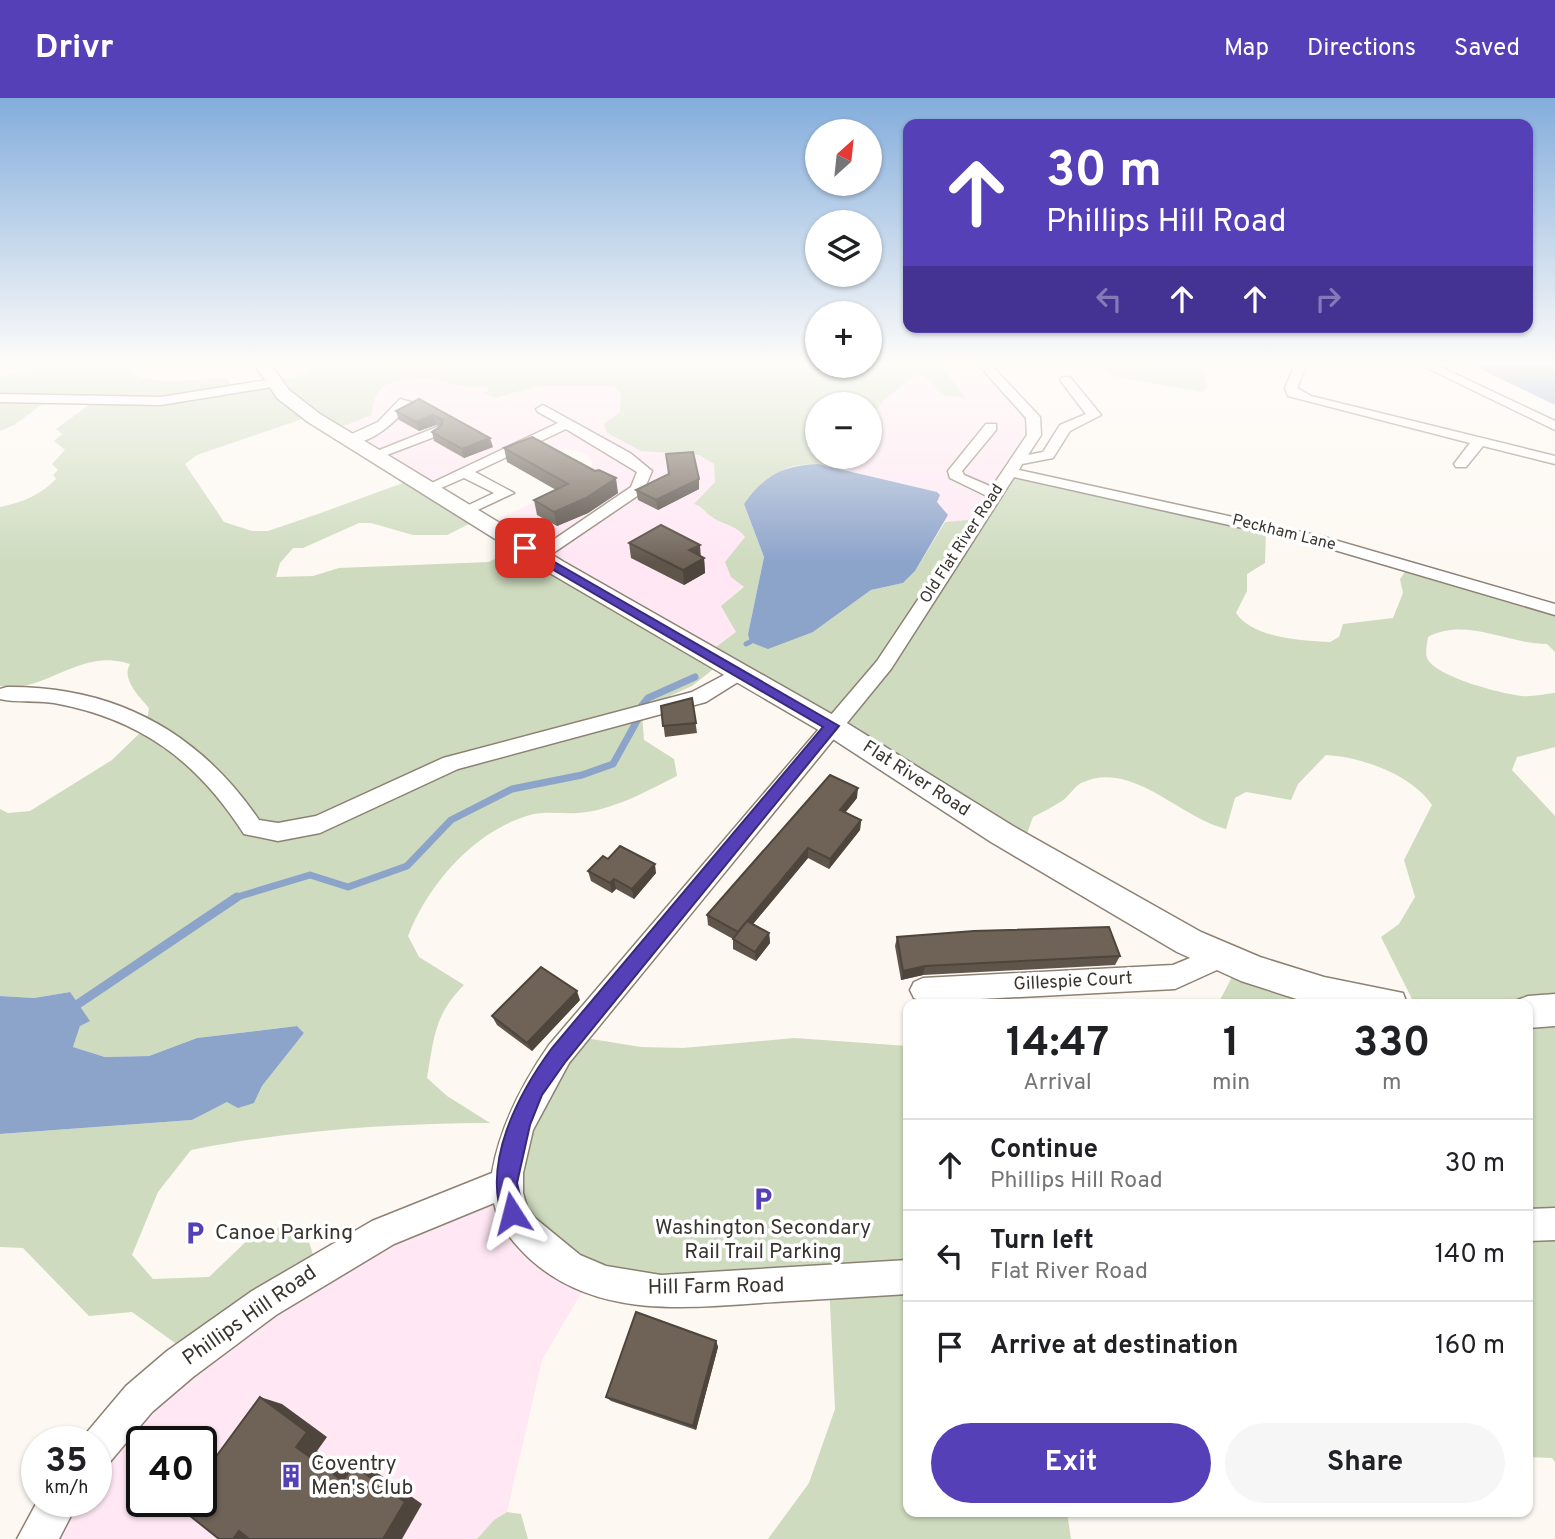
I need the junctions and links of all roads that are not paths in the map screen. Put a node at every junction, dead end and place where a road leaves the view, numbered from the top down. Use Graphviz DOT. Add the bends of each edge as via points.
graph roads {
  1 [pos="332,429"];
  2 [pos="373,429"];
  3 [pos="556,429"];
  4 [pos="577,429"];
  5 [pos="989,429"];
  6 [pos="1034,429"];
  7 [pos="1064,429"];
  8 [pos="1429,429"];
  9 [pos="437,431"];
  10 [pos="349,440"];
  11 [pos="1479,442"];
  12 [pos="374,455"];
  13 [pos="1555,460"];
  14 [pos="1461,464"];
  15 [pos="1013,466"];
  16 [pos="464,472"];
  17 [pos="427,489"];
  18 [pos="995,494"];
  19 [pos="464,511"];
  20 [pos="540,558"];
  21 [pos="1555,610"];
  22 [pos="739,673"];
  23 [pos="7,694"];
  24 [pos="832,726"];
  25 [pos="1219,957"];
  26 [pos="923,990"];
  27 [pos="1360,999"];
  28 [pos="1555,1010"];
  29 [pos="1533,1012"];
  30 [pos="506,1183"];
  31 [pos="1555,1224"];
  32 [pos="1533,1225"];
  33 [pos="903,1277"];
  34 [pos="112,1431"];
  35 [pos="50,1517"];
  36 [pos="37,1539"];
  1 -- 10 [label="main road, Flat River Road"];
  2 -- 10 [label="street"];
  3 -- 16 [label="street"];
  4 -- 20 [label="street" via="630,455 645,471 638,489"];
  5 -- 18 [label="street" via="955,471 957,478"];
  6 -- 15 [label="street, Old Flat River Road"];
  7 -- 15 [label="street" via="1048,455"];
  8 -- 11 [label="street"];
  9 -- 12 [label="street"];
  10 -- 12 [label="main road, Flat River Road"];
  11 -- 13 [label="street"];
  11 -- 14 [label="street"];
  12 -- 17 [label="main road, Flat River Road"];
  15 -- 18 [label="street, Old Flat River Road"];
  15 -- 21 [label="street, Peckham Lane" via="1318,540"];
  16 -- 17 [label="street"];
  16 -- 19 [label="street" via="506,493"];
  17 -- 19 [label="main road, Flat River Road"];
  18 -- 24 [label="street, Old Flat River Road" via="884,665"];
  19 -- 20 [label="main road, Flat River Road"];
  20 -- 22 [label="main road, Flat River Road"];
  22 -- 23 [label="street" via="699,696 451,764 320,824 278,832 252,828 229,793 192,755 131,718 71,701"];
  22 -- 24 [label="main road, Flat River Road"];
  24 -- 25 [label="main road, Flat River Road" via="1002,834"];
  24 -- 30 [label="street, Hill Farm Road" via="534,1088"];
  25 -- 26 [label="street, Gillespie Court" via="1175,977"];
  25 -- 27 [label="main road, Flat River Road" via="1324,993"];
  28 -- 29 [label="main road"];
  30 -- 33 [label="street, Hill Farm Road" via="512,1213 555,1260 587,1277 621,1287 661,1292"];
  30 -- 34 [label="street, Phillips Hill Road" via="383,1232 305,1276 172,1371 139,1399"];
  31 -- 32 [label="street"];
  35 -- 36 [label="street"];
}
